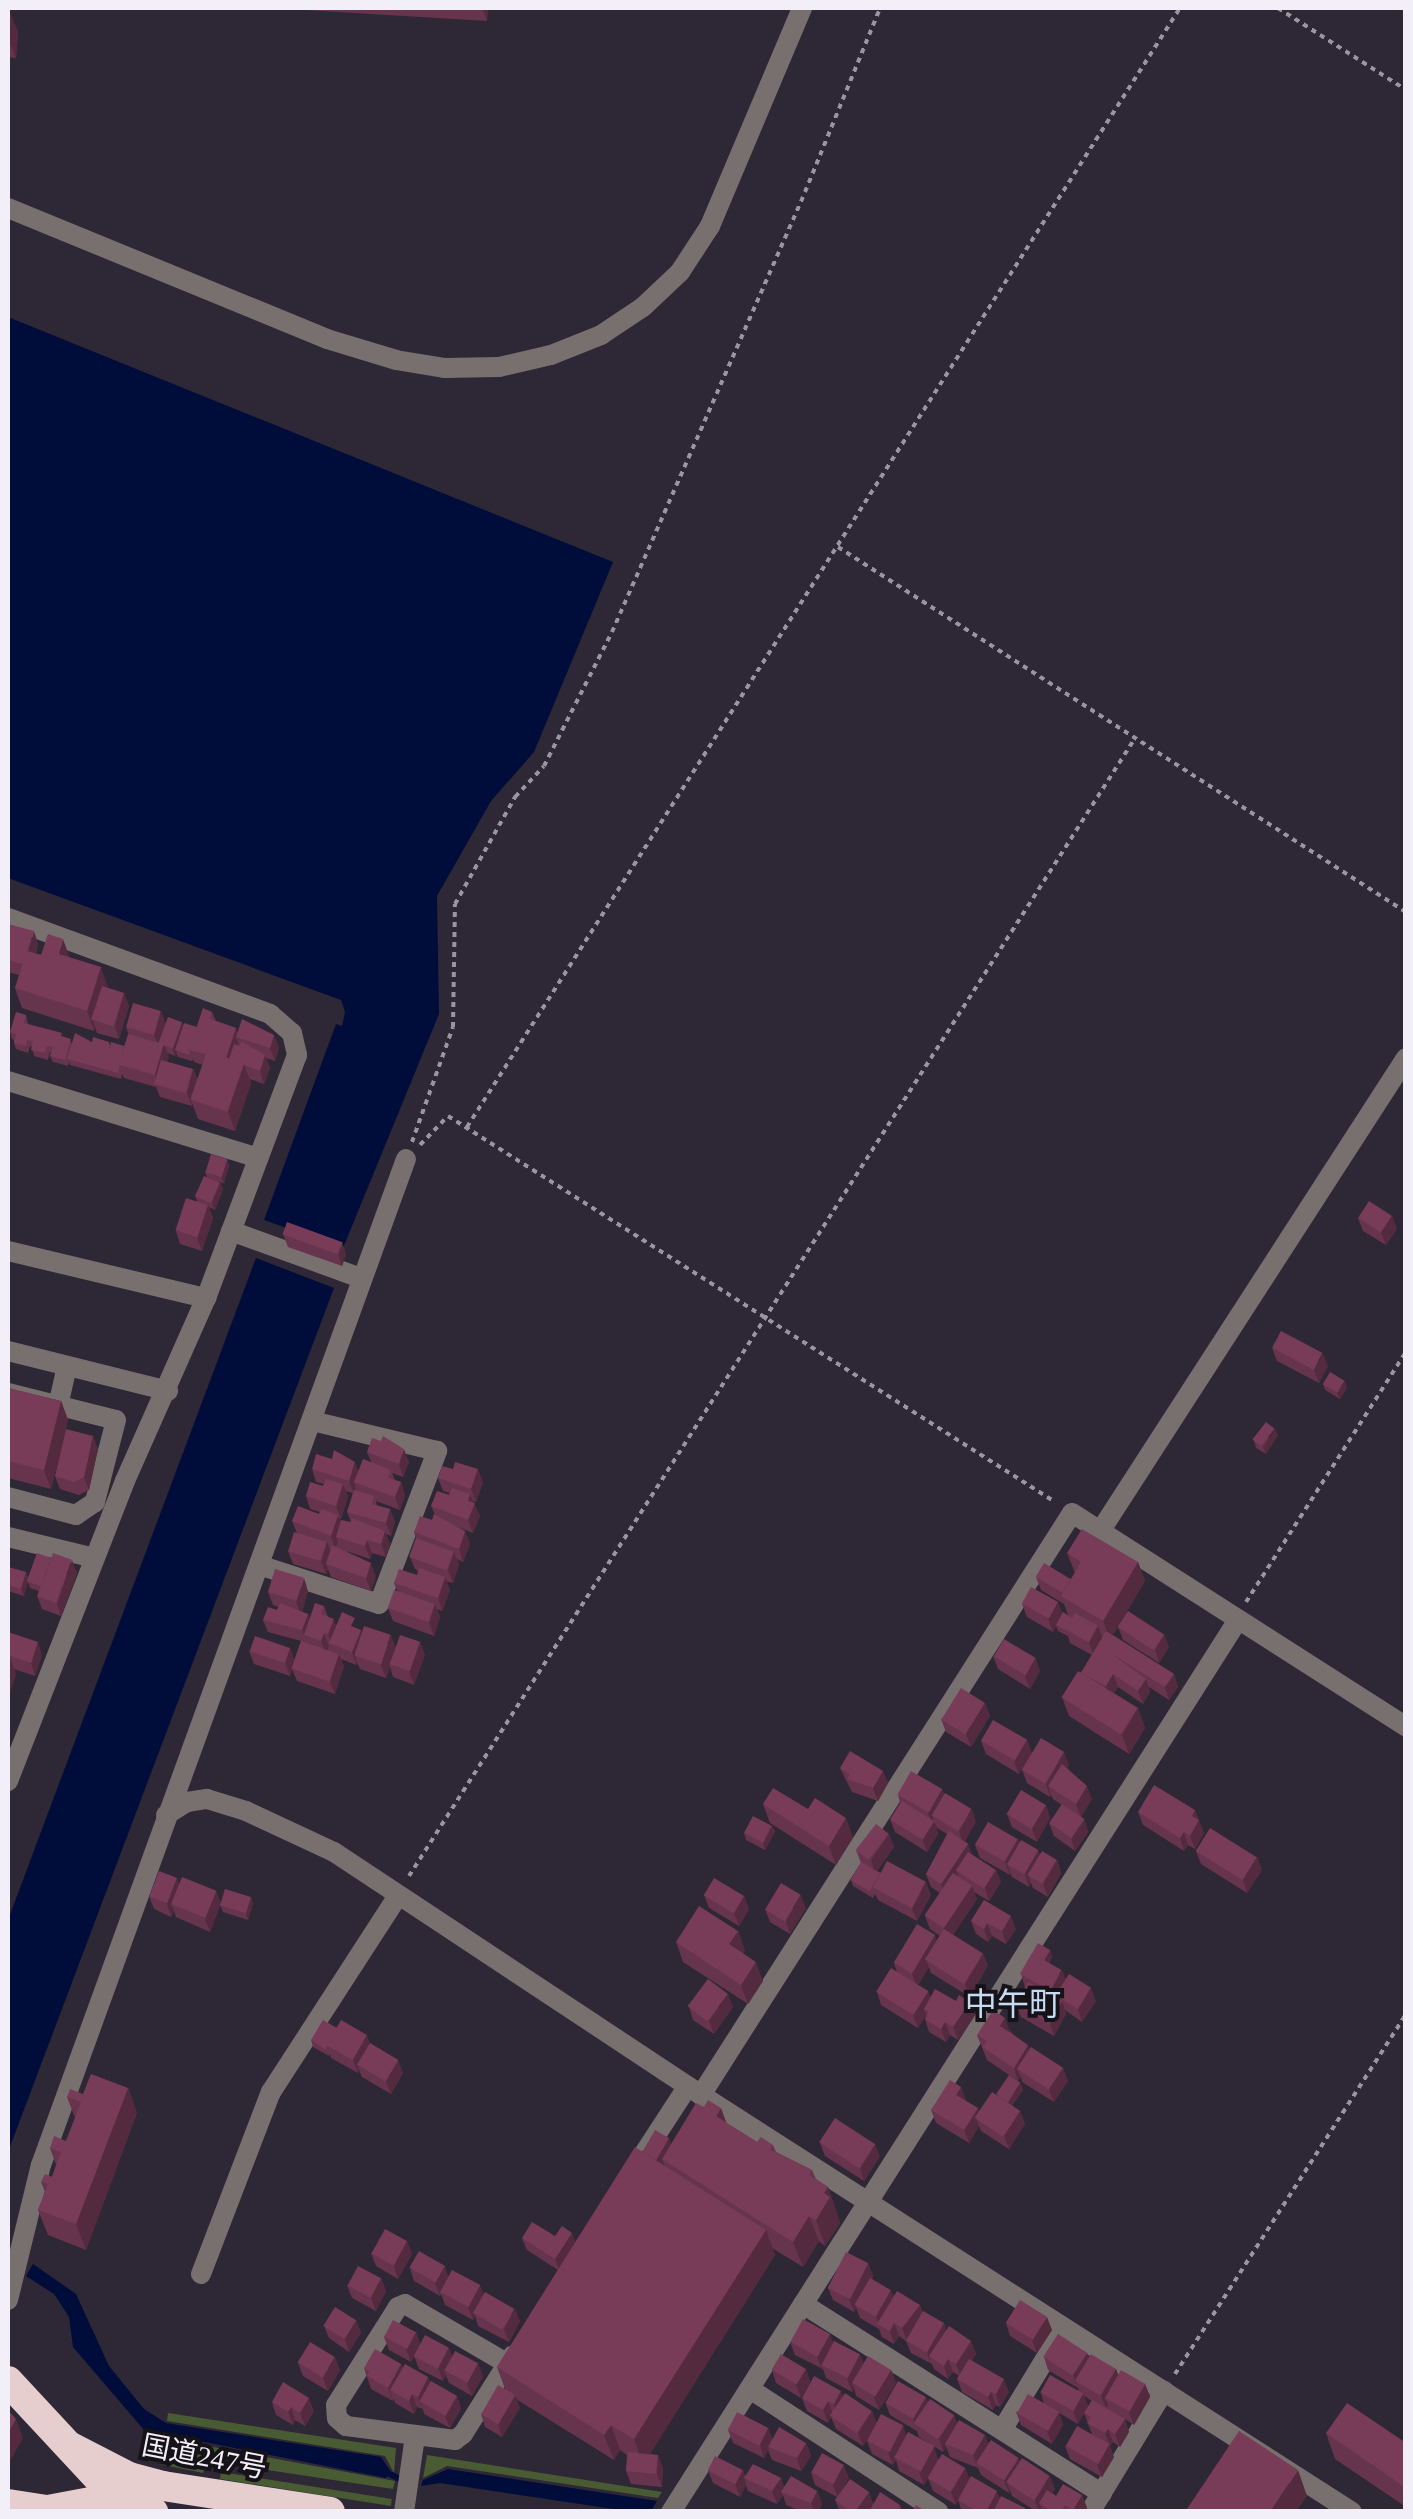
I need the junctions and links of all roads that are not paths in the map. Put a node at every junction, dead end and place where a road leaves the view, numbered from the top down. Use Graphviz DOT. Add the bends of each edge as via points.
graph roads {
  1 [pos="802,8"];
  2 [pos="8,208"];
  3 [pos="8,918"];
  4 [pos="1406,1058"];
  5 [pos="8,1081"];
  6 [pos="258,1158"];
  7 [pos="406,1159"];
  8 [pos="231,1231"];
  9 [pos="8,1250"];
  10 [pos="361,1278"];
  11 [pos="206,1298"];
  12 [pos="8,1351"];
  13 [pos="67,1366"];
  14 [pos="168,1391"];
  15 [pos="8,1393"];
  16 [pos="58,1406"];
  17 [pos="312,1421"];
  18 [pos="8,1497"];
  19 [pos="1101,1530"];
  20 [pos="8,1537"];
  21 [pos="94,1558"];
  22 [pos="259,1564"];
  23 [pos="1237,1619"];
  24 [pos="1406,1727"];
  25 [pos="8,1781"];
  26 [pos="166,1815"];
  27 [pos="398,1897"];
  28 [pos="695,2091"];
  29 [pos="628,2178"];
  30 [pos="868,2200"];
  31 [pos="201,2274"];
  32 [pos="10,2293"];
  33 [pos="804,2304"];
  34 [pos="1065,2327"];
  35 [pos="528,2332"];
  36 [pos="508,2364"];
  37 [pos="8,2381"];
  38 [pos="750,2389"];
  39 [pos="1164,2390"];
  40 [pos="1002,2430"];
  41 [pos="415,2437"];
  42 [pos="71,2448"];
  43 [pos="204,2494"];
  44 [pos="405,2501"];
  45 [pos="120,2503"];
  46 [pos="1096,2503"];
  47 [pos="8,2504"];
  48 [pos="54,2511"];
  49 [pos="152,2512"];
  50 [pos="330,2512"];
  51 [pos="671,2512"];
  52 [pos="939,2512"];
  53 [pos="1352,2512"];
  1 -- 2 [label="street" via="710,226 680,272 643,308 551,355 499,368 396,360 327,339"];
  3 -- 6 [label="street" via="270,1014 292,1032 297,1055"];
  4 -- 19 [label="street"];
  5 -- 6 [label="street"];
  6 -- 8 [label="street"];
  7 -- 10 [label="street"];
  8 -- 10 [label="street"];
  8 -- 11 [label="street"];
  9 -- 11 [label="street"];
  10 -- 17 [label="street"];
  11 -- 14 [label="street"];
  12 -- 13 [label="street"];
  13 -- 14 [label="street"];
  13 -- 16 [label="street"];
  14 -- 21 [label="street"];
  15 -- 16 [label="street"];
  16 -- 18 [label="street" via="116,1420 95,1502 76,1515"];
  17 -- 22 [label="street"];
  17 -- 22 [label="street" via="437,1450 379,1604"];
  19 -- 23 [label="street"];
  19 -- 28 [label="street" via="1072,1513"];
  20 -- 21 [label="street"];
  21 -- 25 [label="street"];
  22 -- 26 [label="street"];
  23 -- 24 [label="street"];
  23 -- 30 [label="street"];
  26 -- 27 [label="street" via="207,1799 246,1811 334,1852"];
  26 -- 32 [label="street" via="25,2217"];
  27 -- 28 [label="street"];
  27 -- 31 [label="street" via="270,2092"];
  28 -- 29 [label="street"];
  28 -- 30 [label="street"];
  30 -- 33 [label="street"];
  30 -- 34 [label="street"];
  33 -- 38 [label="street"];
  33 -- 40 [label="street"];
  34 -- 39 [label="street"];
  34 -- 40 [label="street"];
  35 -- 36 [label="street"];
  36 -- 41 [label="street" via="463,2434 448,2442"];
  36 -- 41 [label="street" via="411,2304 398,2306 336,2405 337,2418 346,2426"];
  37 -- 42 [label="highway, 国道247号"];
  38 -- 51 [label="street"];
  38 -- 52 [label="street"];
  39 -- 46 [label="street"];
  39 -- 53 [label="street"];
  40 -- 46 [label="street"];
  41 -- 44 [label="street"];
  42 -- 43 [label="highway, 国道247号" via="129,2477"];
  42 -- 45 [label="highway, 国道247号"];
  43 -- 45 [label="highway"];
  43 -- 50 [label="highway, 国道247号"];
  45 -- 48 [label="highway"];
  45 -- 49 [label="highway, 国道247号"];
  47 -- 48 [label="highway"];
}
